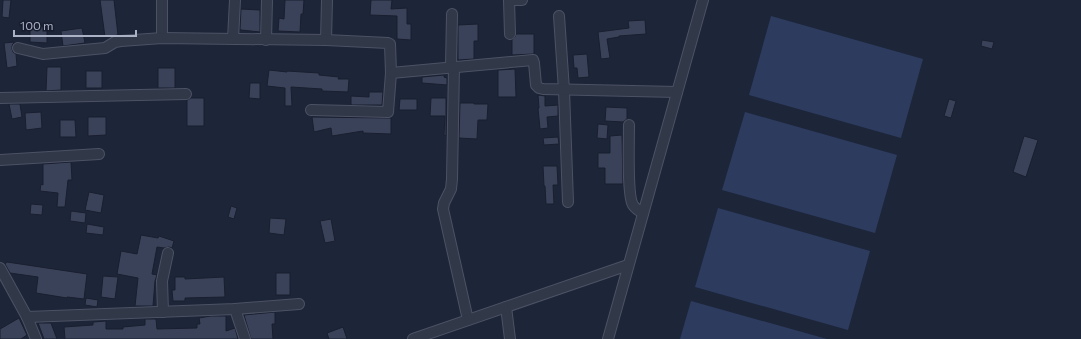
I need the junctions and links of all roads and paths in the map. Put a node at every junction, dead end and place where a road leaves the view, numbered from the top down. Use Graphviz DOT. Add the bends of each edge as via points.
graph roads {
  1 [pos="162,0"];
  2 [pos="235,0"];
  3 [pos="267,0"];
  4 [pos="327,0"];
  5 [pos="509,0"];
  6 [pos="522,0"];
  7 [pos="703,0"];
  8 [pos="452,14"];
  9 [pos="559,16"];
  10 [pos="510,34"];
  11 [pos="162,38"];
  12 [pos="233,39"];
  13 [pos="266,40"];
  14 [pos="326,40"];
  15 [pos="18,48"];
  16 [pos="452,67"];
  17 [pos="391,73"];
  18 [pos="564,90"];
  19 [pos="677,92"];
  20 [pos="186,94"];
  21 [pos="0,98"];
  22 [pos="311,110"];
  23 [pos="629,125"];
  24 [pos="99,154"];
  25 [pos="0,160"];
  26 [pos="568,202"];
  27 [pos="643,213"];
  28 [pos="168,253"];
  29 [pos="628,265"];
  30 [pos="0,268"];
  31 [pos="299,304"];
  32 [pos="506,307"];
  33 [pos="235,309"];
  34 [pos="162,312"];
  35 [pos="28,317"];
  36 [pos="468,320"];
  37 [pos="444,334"];
  38 [pos="36,339"];
  39 [pos="245,339"];
  40 [pos="413,339"];
  41 [pos="510,339"];
  42 [pos="608,339"];
  1 -- 11 [label="street"];
  2 -- 12 [label="street"];
  3 -- 13 [label="street"];
  4 -- 14 [label="street"];
  5 -- 6 [label="street"];
  5 -- 10 [label="street"];
  7 -- 19 [label="street"];
  8 -- 16 [label="street"];
  9 -- 18 [label="street"];
  11 -- 12 [label="street"];
  11 -- 15 [label="street" via="121,41 105,48 43,54"];
  12 -- 13 [label="street"];
  13 -- 14 [label="street"];
  14 -- 17 [label="street" via="390,44"];
  16 -- 17 [label="street"];
  16 -- 18 [label="street" via="533,60 536,85 539,88"];
  16 -- 36 [label="street" via="452,180 443,208"];
  17 -- 22 [label="street" via="388,112"];
  18 -- 19 [label="street"];
  18 -- 26 [label="street"];
  19 -- 27 [label="street"];
  20 -- 21 [label="street"];
  23 -- 27 [label="street" via="631,201"];
  24 -- 25 [label="street"];
  27 -- 29 [label="street"];
  28 -- 34 [label="street" via="162,281"];
  29 -- 32 [label="street"];
  29 -- 42 [label="street"];
  30 -- 35 [label="street"];
  31 -- 33 [label="street"];
  32 -- 36 [label="street"];
  32 -- 41 [label="street"];
  33 -- 34 [label="street"];
  33 -- 39 [label="street"];
  34 -- 35 [label="street"];
  35 -- 38 [label="street"];
  36 -- 37 [label="street"];
  37 -- 40 [label="street"];
}
